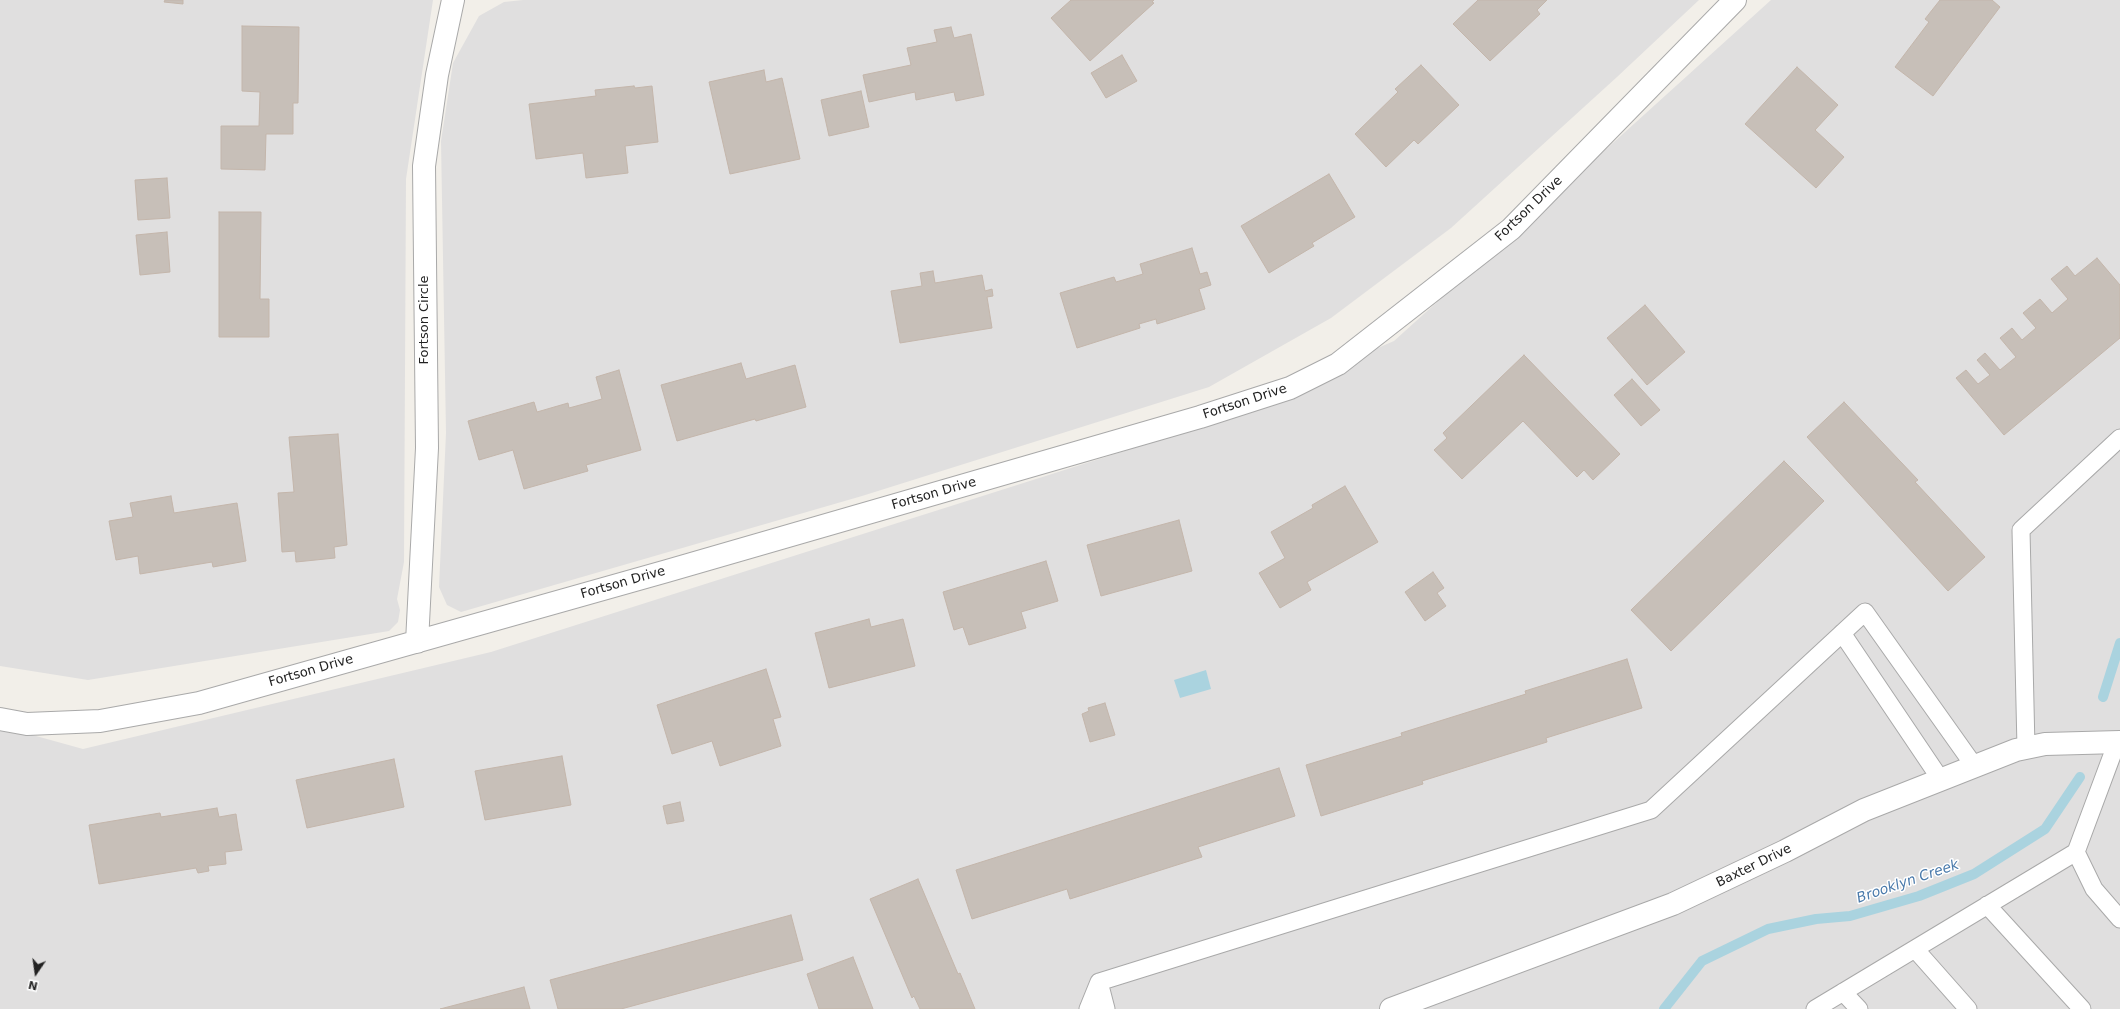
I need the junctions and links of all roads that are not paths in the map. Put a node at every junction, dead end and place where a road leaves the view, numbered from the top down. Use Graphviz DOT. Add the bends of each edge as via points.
graph roads {
  1 [pos="453,0"];
  2 [pos="1735,0"];
  3 [pos="2120,438"];
  4 [pos="1842,633"];
  5 [pos="417,642"];
  6 [pos="0,719"];
  7 [pos="2119,742"];
  8 [pos="2026,748"];
  9 [pos="1975,767"];
  10 [pos="1941,780"];
  11 [pos="2076,852"];
  12 [pos="1987,905"];
  13 [pos="2120,919"];
  14 [pos="1915,949"];
  15 [pos="1100,982"];
  16 [pos="1843,992"];
  17 [pos="1088,1009"];
  18 [pos="1106,1009"];
  19 [pos="1391,1009"];
  20 [pos="1815,1009"];
  21 [pos="1859,1009"];
  22 [pos="1968,1009"];
  23 [pos="2082,1009"];
  1 -- 5 [label="street, Fortson Circle" via="437,75 424,166 427,448"];
  2 -- 5 [label="street, Fortson Drive" via="1511,229 1338,364 1290,388 1200,417"];
  3 -- 8 [label="lane" via="2021,530"];
  4 -- 9 [label="lane" via="1865,612"];
  4 -- 10 [label="lane"];
  4 -- 15 [label="lane" via="1651,810"];
  5 -- 6 [label="street, Fortson Drive" via="199,702 100,721 27,724"];
  7 -- 8 [label="street, Baxter Drive" via="2045,744"];
  7 -- 11 [label="lane"];
  8 -- 9 [label="street, Baxter Drive"];
  9 -- 10 [label="street, Baxter Drive"];
  10 -- 19 [label="street, Baxter Drive" via="1864,810 1674,904"];
  11 -- 12 [label="lane"];
  11 -- 13 [label="lane" via="2094,889"];
  12 -- 14 [label="lane"];
  12 -- 23 [label="lane"];
  14 -- 16 [label="lane"];
  14 -- 22 [label="lane"];
  15 -- 17 [label="lane"];
  15 -- 18 [label="lane"];
  16 -- 20 [label="lane"];
  16 -- 21 [label="lane"];
}
